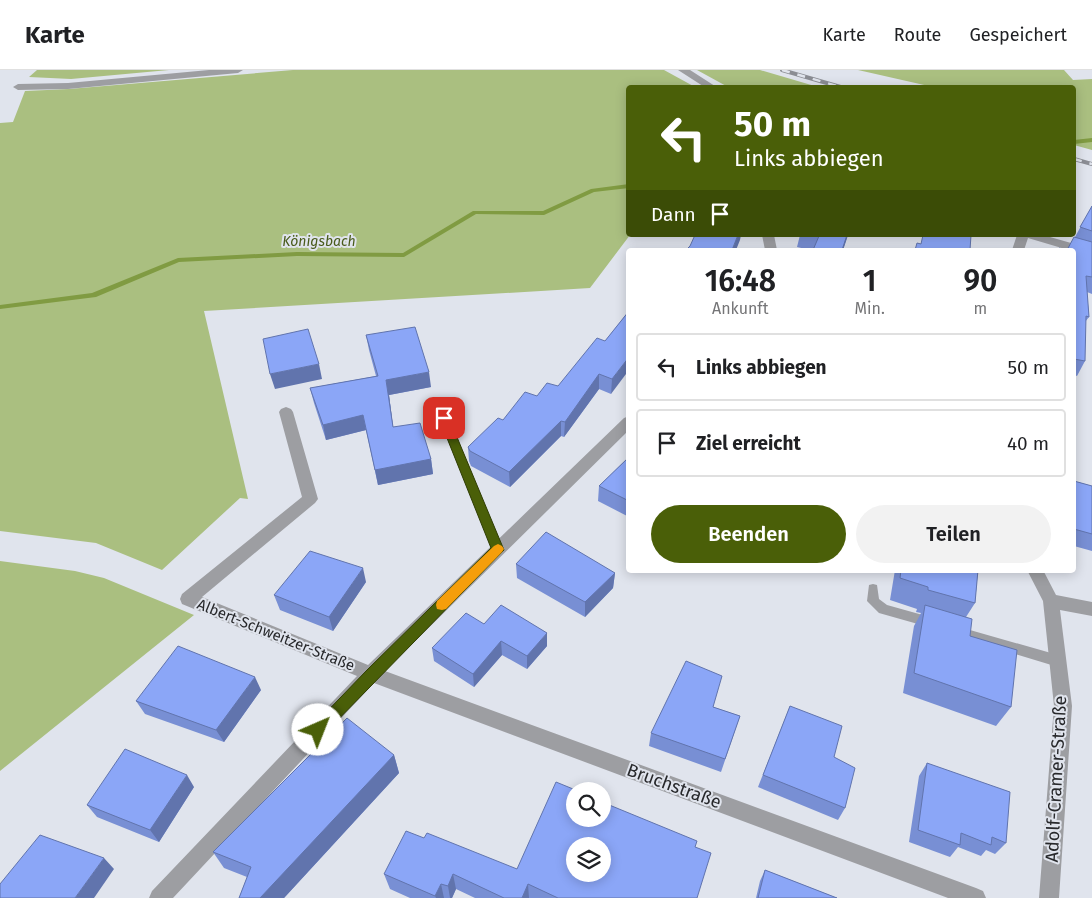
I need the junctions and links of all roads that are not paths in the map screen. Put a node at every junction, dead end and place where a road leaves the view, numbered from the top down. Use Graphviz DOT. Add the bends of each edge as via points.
graph roads {
  1 [pos="238,70"];
  2 [pos="683,70"];
  3 [pos="709,85"];
  4 [pos="18,87"];
  5 [pos="1038,237"];
  6 [pos="1075,248"];
  7 [pos="1076,248"];
  8 [pos="1092,253"];
  9 [pos="437,401"];
  10 [pos="286,412"];
  11 [pos="626,424"];
  12 [pos="498,550"];
  13 [pos="1037,573"];
  14 [pos="873,589"];
  15 [pos="1051,601"];
  16 [pos="1092,610"];
  17 [pos="1058,661"];
  18 [pos="371,674"];
  19 [pos="159,898"];
  20 [pos="976,898"];
  21 [pos="1049,898"];
  1 -- 4 [label="street" via="68,86"];
  2 -- 3 [label="street"];
  5 -- 6 [label="street"];
  7 -- 8 [label="street"];
  9 -- 12 [label="lane"];
  10 -- 18 [label="street, Albert-Schweitzer-Straße" via="310,499 188,599"];
  11 -- 12 [label="street, Albert-Schweitzer-Straße"];
  12 -- 18 [label="street, Albert-Schweitzer-Straße"];
  13 -- 15 [label="street, Adolf-Cramer-Straße"];
  14 -- 17 [label="lane" via="873,601 883,609"];
  15 -- 16 [label="street"];
  15 -- 17 [label="street, Adolf-Cramer-Straße"];
  17 -- 21 [label="street, Adolf-Cramer-Straße" via="1063,706"];
  18 -- 19 [label="street, Albert-Schweitzer-Straße"];
  18 -- 20 [label="street, Bruchstraße"];
}
